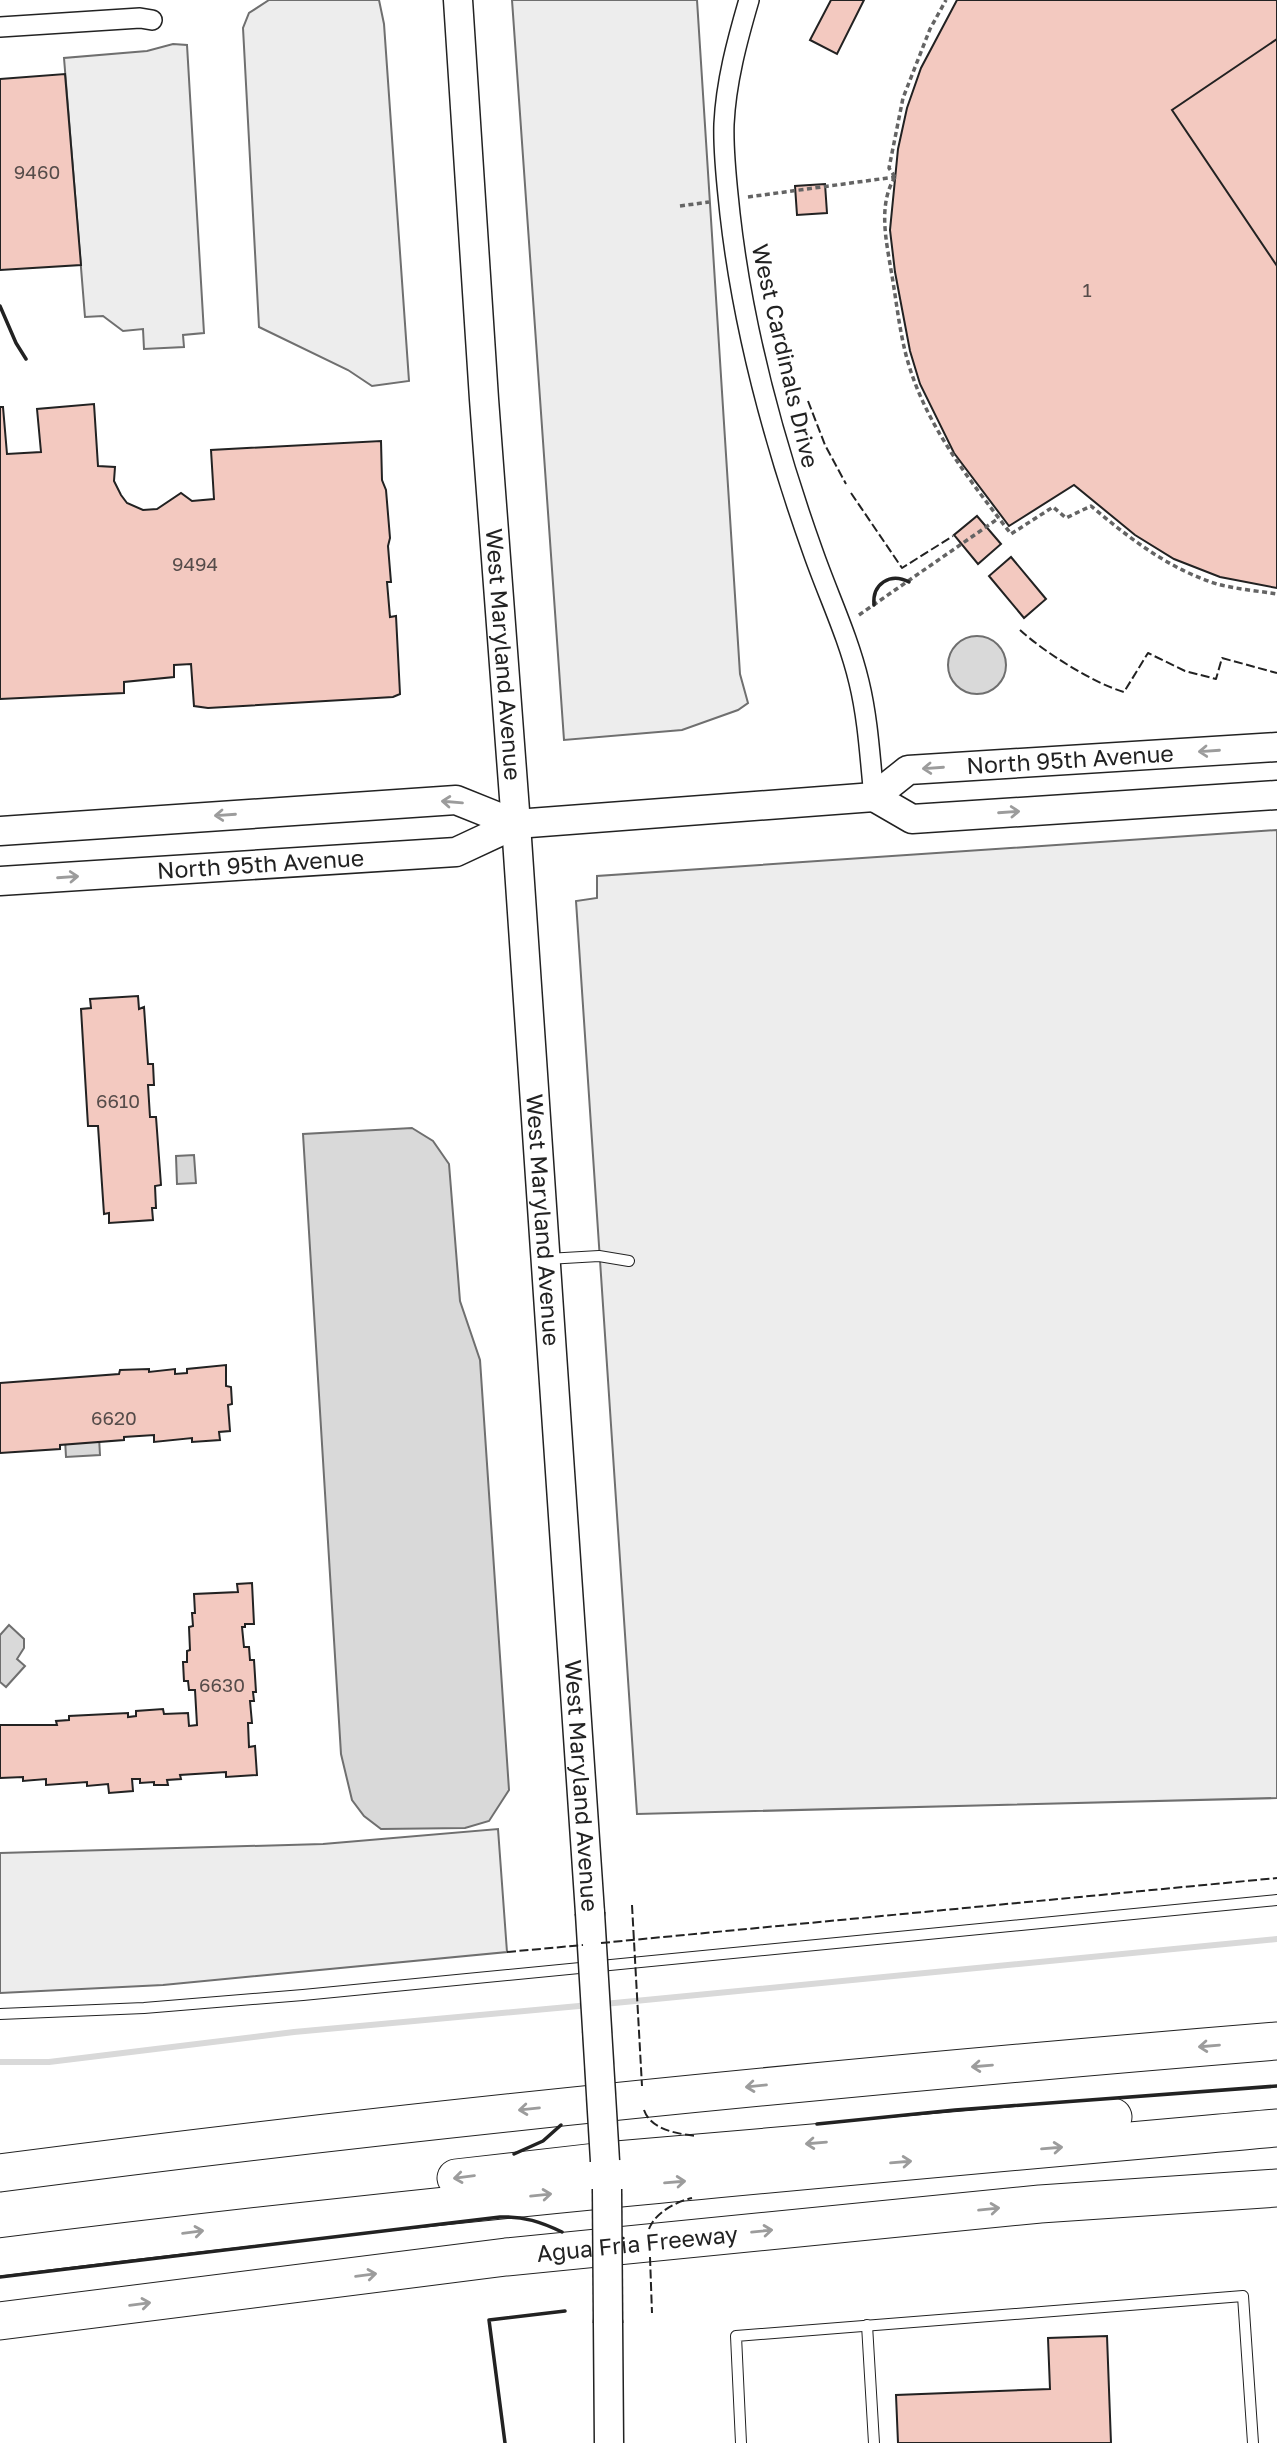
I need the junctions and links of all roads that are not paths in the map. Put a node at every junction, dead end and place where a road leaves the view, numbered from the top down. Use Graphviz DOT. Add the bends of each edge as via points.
graph roads {
  1 [pos="458,0"];
  2 [pos="749,0"];
  3 [pos="152,20"];
  4 [pos="0,27"];
  5 [pos="1277,747"];
  6 [pos="1277,795"];
  7 [pos="874,797"];
  8 [pos="516,824"];
  9 [pos="0,831"];
  10 [pos="0,881"];
  11 [pos="546,1259"];
  12 [pos="629,1261"];
  13 [pos="1277,1900"];
  14 [pos="0,2014"];
  15 [pos="1277,2041"];
  16 [pos="1277,2105"];
  17 [pos="1277,2128"];
  18 [pos="958,2143"];
  19 [pos="155,2153"];
  20 [pos="0,2158"];
  21 [pos="0,2173"];
  22 [pos="606,2175"];
  23 [pos="1277,2188"];
  24 [pos="0,2231"];
  25 [pos="100,2231"];
  26 [pos="0,2257"];
  27 [pos="73,2313"];
  28 [pos="0,2321"];
  29 [pos="867,2325"];
  30 [pos="0,2338"];
  31 [pos="609,2443"];
  32 [pos="741,2443"];
  33 [pos="874,2443"];
  34 [pos="1253,2443"];
  1 -- 8 [label="main road, West Maryland Avenue"];
  2 -- 7 [label="street, West Cardinals Drive" via="737,40 724,136 735,252 770,417 859,683"];
  3 -- 4 [label="street"];
  5 -- 7 [label="main road, North 95th Avenue, one-way" via="908,770"];
  7 -- 6 [label="main road, North 95th Avenue, one-way" via="912,819"];
  7 -- 8 [label="main road, North 95th Avenue"];
  8 -- 9 [label="main road, North 95th Avenue, one-way" via="456,800"];
  10 -- 8 [label="main road, North 95th Avenue, one-way" via="456,852"];
  8 -- 11 [label="main road, West Maryland Avenue"];
  11 -- 12 [label="lane" via="599,1256"];
  11 -- 22 [label="main road, West Maryland Avenue, bridge"];
  13 -- 14 [label="lane" via="276,1997"];
  15 -- 19 [label="highway, one-way" via="762,2085"];
  16 -- 18 [label="highway"];
  18 -- 17 [label="highway, one-way"];
  18 -- 22 [label="highway"];
  19 -- 20 [label="highway"];
  19 -- 21 [label="highway"];
  22 -- 25 [label="highway" via="301,2220"];
  22 -- 31 [label="main road, West Maryland Avenue, bridge"];
  27 -- 23 [label="highway, Agua Fria Freeway, one-way" via="533,2254 1040,2204"];
  24 -- 25 [label="highway"];
  25 -- 26 [label="highway"];
  27 -- 28 [label="highway, Agua Fria Freeway"];
  27 -- 30 [label="highway"];
  29 -- 32 [label="lane" via="736,2336"];
  29 -- 33 [label="lane"];
  29 -- 34 [label="lane" via="1242,2296"];
}
